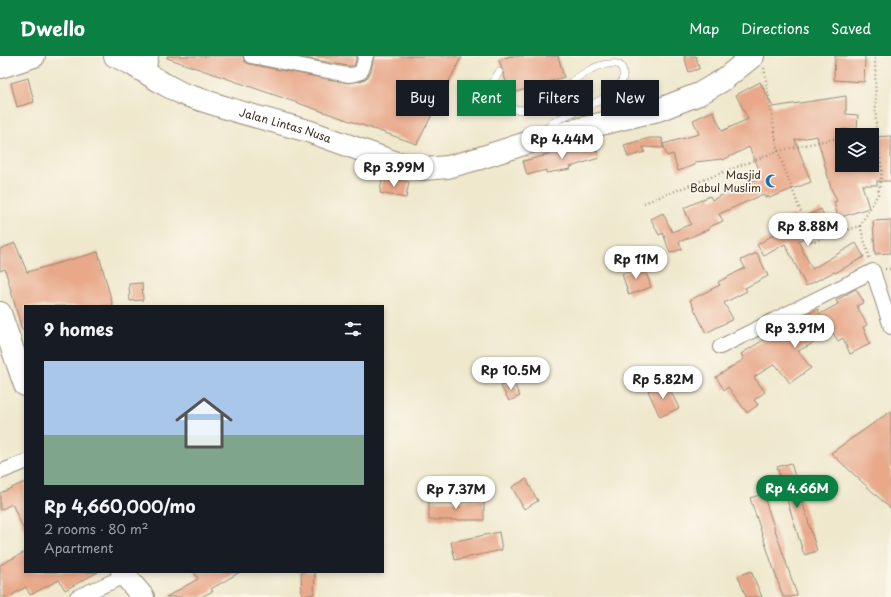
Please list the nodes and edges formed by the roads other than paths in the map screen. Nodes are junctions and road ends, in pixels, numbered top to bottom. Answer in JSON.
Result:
{"nodes":[{"id":1,"x":34,"y":56,"type":"edge"},
{"id":2,"x":114,"y":56,"type":"edge"},
{"id":3,"x":251,"y":56,"type":"edge"},
{"id":4,"x":366,"y":56,"type":"edge"},
{"id":5,"x":753,"y":58,"type":"edge"},
{"id":6,"x":149,"y":65,"type":"edge"},
{"id":7,"x":0,"y":66,"type":"edge"},
{"id":8,"x":499,"y":72,"type":"dead end"},
{"id":9,"x":539,"y":139,"type":"junction"},
{"id":10,"x":0,"y":313,"type":"edge"},
{"id":11,"x":891,"y":327,"type":"edge"},
{"id":12,"x":720,"y":347,"type":"dead end"},
{"id":13,"x":24,"y":381,"type":"edge"},
{"id":14,"x":24,"y":462,"type":"edge"},
{"id":15,"x":0,"y":472,"type":"edge"},
{"id":16,"x":123,"y":574,"type":"edge"},
{"id":17,"x":77,"y":597,"type":"edge"},
{"id":18,"x":143,"y":597,"type":"edge"}],
"edges":[{"from":1,"to":7,"type":"highway"},
{"from":2,"to":6,"type":"highway","name":"Jalan Lintas Nusa"},
{"from":3,"to":4,"type":"street"},
{"from":5,"to":9,"type":"highway","name":"Jalan Lintas Nusa"},
{"from":6,"to":9,"type":"highway","name":"Jalan Lintas Nusa"},
{"from":8,"to":9,"type":"lane"},
{"from":10,"to":13,"type":"highway"},
{"from":11,"to":12,"type":"street"},
{"from":14,"to":15,"type":"street"},
{"from":16,"to":17,"type":"street"},
{"from":16,"to":18,"type":"highway"}]}
